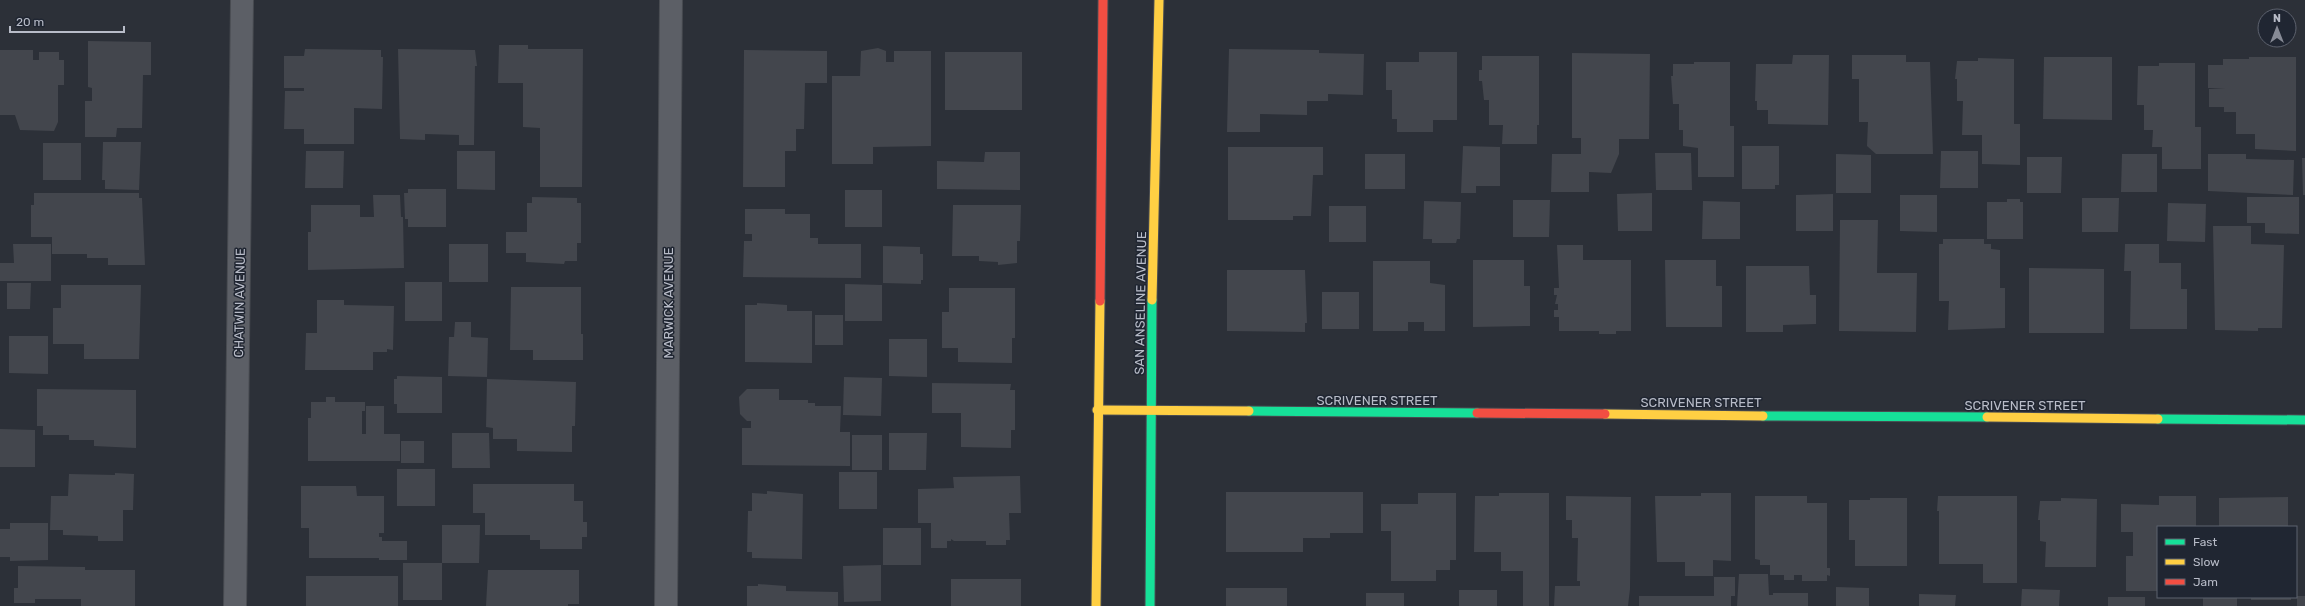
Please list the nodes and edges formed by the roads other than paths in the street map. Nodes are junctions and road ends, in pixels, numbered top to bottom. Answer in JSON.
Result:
{"nodes":[{"id":1,"x":242,"y":0,"type":"edge"},
{"id":2,"x":671,"y":0,"type":"edge"},
{"id":3,"x":1103,"y":0,"type":"edge"},
{"id":4,"x":1159,"y":0,"type":"edge"},
{"id":5,"x":1097,"y":410,"type":"junction"},
{"id":6,"x":1150,"y":411,"type":"junction"},
{"id":7,"x":2305,"y":420,"type":"edge"},
{"id":8,"x":235,"y":606,"type":"edge"},
{"id":9,"x":666,"y":606,"type":"edge"},
{"id":10,"x":1096,"y":606,"type":"edge"},
{"id":11,"x":1150,"y":606,"type":"edge"}],
"edges":[{"from":1,"to":8,"type":"street","name":"CHATWIN AVENUE"},
{"from":2,"to":9,"type":"street","name":"MARWICK AVENUE"},
{"from":3,"to":5,"type":"street"},
{"from":4,"to":6,"type":"street","name":"SAN ANSELINE AVENUE"},
{"from":5,"to":6,"type":"street","name":"SCRIVENER STREET"},
{"from":5,"to":10,"type":"street"},
{"from":6,"to":7,"type":"street","name":"SCRIVENER STREET"},
{"from":6,"to":11,"type":"street","name":"SAN ANSELINE AVENUE"}]}
